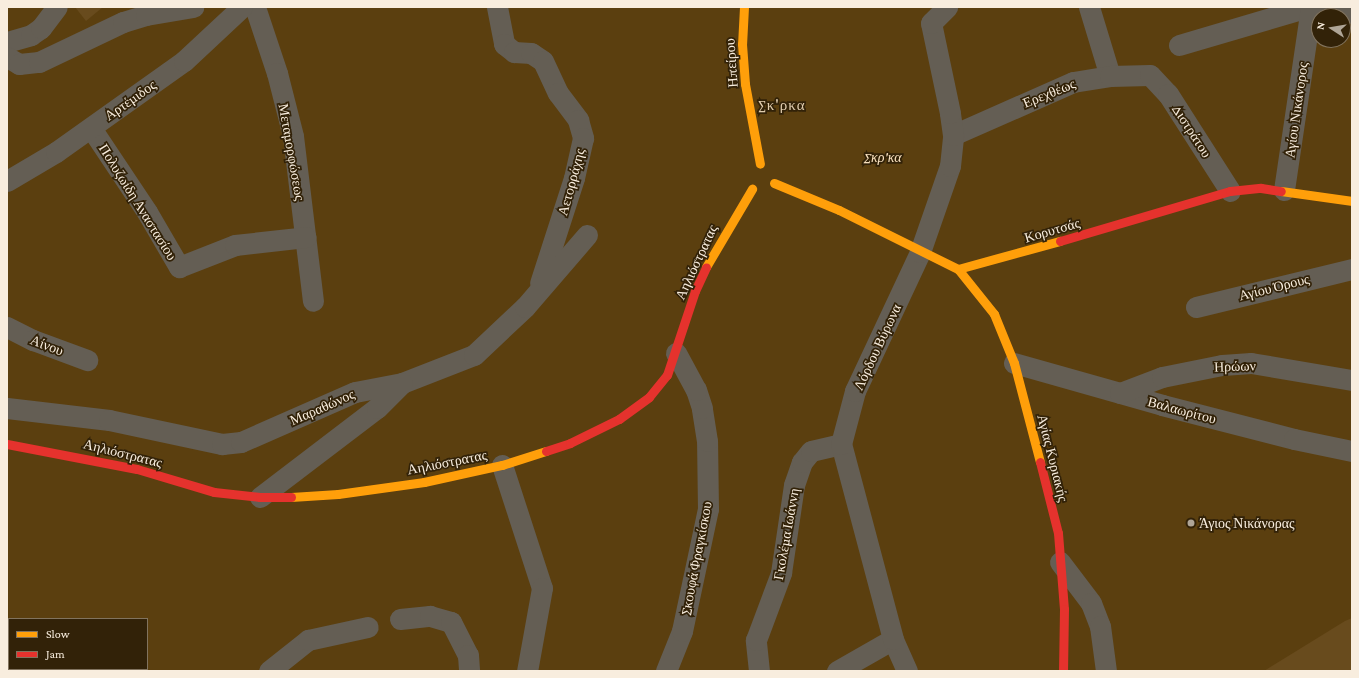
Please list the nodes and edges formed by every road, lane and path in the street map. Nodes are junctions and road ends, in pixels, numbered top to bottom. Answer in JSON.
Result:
{"nodes":[{"id":1,"x":57,"y":7,"type":"edge"},
{"id":2,"x":193,"y":7,"type":"edge"},
{"id":3,"x":242,"y":7,"type":"edge"},
{"id":4,"x":255,"y":7,"type":"edge"},
{"id":5,"x":497,"y":7,"type":"edge"},
{"id":6,"x":947,"y":7,"type":"edge"},
{"id":7,"x":1089,"y":7,"type":"edge"},
{"id":8,"x":1308,"y":7,"type":"edge"},
{"id":9,"x":1311,"y":7,"type":"edge"},
{"id":10,"x":1317,"y":7,"type":"edge"},
{"id":11,"x":742,"y":8,"type":"edge"},
{"id":12,"x":1352,"y":13,"type":"edge"},
{"id":13,"x":7,"y":42,"type":"edge"},
{"id":14,"x":1179,"y":45,"type":"dead end"},
{"id":15,"x":7,"y":57,"type":"edge"},
{"id":16,"x":1150,"y":75,"type":"joint"},
{"id":17,"x":1110,"y":76,"type":"junction"},
{"id":18,"x":91,"y":128,"type":"junction"},
{"id":19,"x":953,"y":134,"type":"junction"},
{"id":20,"x":748,"y":180,"type":"dead end"},
{"id":21,"x":7,"y":181,"type":"edge"},
{"id":22,"x":774,"y":183,"type":"junction"},
{"id":23,"x":752,"y":189,"type":"junction"},
{"id":24,"x":1284,"y":190,"type":"junction"},
{"id":25,"x":1230,"y":191,"type":"junction"},
{"id":26,"x":1352,"y":201,"type":"edge"},
{"id":27,"x":587,"y":235,"type":"dead end"},
{"id":28,"x":306,"y":237,"type":"junction"},
{"id":29,"x":920,"y":252,"type":"junction"},
{"id":30,"x":1352,"y":268,"type":"edge"},
{"id":31,"x":958,"y":269,"type":"junction"},
{"id":32,"x":536,"y":295,"type":"junction"},
{"id":33,"x":313,"y":301,"type":"dead end"},
{"id":34,"x":1196,"y":307,"type":"dead end"},
{"id":35,"x":7,"y":328,"type":"edge"},
{"id":36,"x":676,"y":353,"type":"junction"},
{"id":37,"x":87,"y":360,"type":"dead end"},
{"id":38,"x":1014,"y":363,"type":"junction"},
{"id":39,"x":1352,"y":380,"type":"edge"},
{"id":40,"x":402,"y":383,"type":"junction"},
{"id":41,"x":1120,"y":393,"type":"junction"},
{"id":42,"x":7,"y":408,"type":"edge"},
{"id":43,"x":7,"y":444,"type":"edge"},
{"id":44,"x":841,"y":444,"type":"junction"},
{"id":45,"x":1352,"y":451,"type":"edge"},
{"id":46,"x":502,"y":465,"type":"junction"},
{"id":47,"x":260,"y":496,"type":"junction"},
{"id":48,"x":1060,"y":562,"type":"junction"},
{"id":49,"x":400,"y":620,"type":"dead end"},
{"id":50,"x":368,"y":627,"type":"dead end"},
{"id":51,"x":893,"y":639,"type":"junction"},
{"id":52,"x":1105,"y":663,"type":"edge"},
{"id":53,"x":269,"y":671,"type":"edge"},
{"id":54,"x":469,"y":671,"type":"edge"},
{"id":55,"x":527,"y":671,"type":"edge"},
{"id":56,"x":666,"y":671,"type":"edge"},
{"id":57,"x":759,"y":671,"type":"edge"},
{"id":58,"x":837,"y":671,"type":"edge"},
{"id":59,"x":907,"y":671,"type":"edge"},
{"id":60,"x":1063,"y":671,"type":"edge"}],
"edges":[{"from":1,"to":13,"type":"street"},
{"from":2,"to":15,"type":"street"},
{"from":3,"to":18,"type":"street","name":"Αρτέμιδος"},
{"from":4,"to":28,"type":"street","name":"Μεταμορφώσεως"},
{"from":5,"to":32,"type":"street","name":"Αετορράχης"},
{"from":6,"to":19,"type":"street","name":"Λόρδου Βύρωνα"},
{"from":7,"to":17,"type":"street"},
{"from":8,"to":14,"type":"street"},
{"from":9,"to":24,"type":"street","name":"Αγίου Νικάνορος"},
{"from":10,"to":12,"type":"street"},
{"from":11,"to":22,"type":"street","name":"Ηπείρου"},
{"from":16,"to":17,"type":"street","name":"Ερεχθέως"},
{"from":16,"to":25,"type":"street","name":"Διστράτου"},
{"from":17,"to":19,"type":"street","name":"Ερεχθέως"},
{"from":18,"to":21,"type":"street","name":"Αρτέμιδος"},
{"from":18,"to":28,"type":"street","name":"Πολυζωίδη Αναστασίου"},
{"from":19,"to":29,"type":"street","name":"Λόρδου Βύρωνα"},
{"from":20,"to":23,"type":"street"},
{"from":22,"to":23,"type":"street"},
{"from":22,"to":29,"type":"street"},
{"from":23,"to":36,"type":"street","name":"Αηλιόστρατας"},
{"from":24,"to":25,"type":"street","name":"Κορυτσάς"},
{"from":24,"to":26,"type":"street","name":"Κορυτσάς"},
{"from":25,"to":31,"type":"street","name":"Κορυτσάς"},
{"from":27,"to":32,"type":"street","name":"Μαραθώνος"},
{"from":28,"to":33,"type":"street","name":"Μεταμορφώσεως"},
{"from":29,"to":31,"type":"street"},
{"from":29,"to":44,"type":"street","name":"Λόρδου Βύρωνα"},
{"from":30,"to":34,"type":"street","name":"Αγίου Όρους"},
{"from":31,"to":38,"type":"street","name":"Αγίας Κυριακής"},
{"from":32,"to":40,"type":"street","name":"Μαραθώνος"},
{"from":35,"to":37,"type":"street","name":"Αίνου"},
{"from":36,"to":46,"type":"street","name":"Αηλιόστρατας"},
{"from":36,"to":56,"type":"street","name":"Σκουφά Φραγκίσκου"},
{"from":38,"to":41,"type":"street","name":"Βαλαωρίτου"},
{"from":38,"to":48,"type":"street","name":"Αγίας Κυριακής"},
{"from":39,"to":41,"type":"street","name":"Ηρώων"},
{"from":40,"to":42,"type":"street","name":"Μαραθώνος"},
{"from":40,"to":47,"type":"street"},
{"from":41,"to":45,"type":"street","name":"Βαλαωρίτου"},
{"from":43,"to":47,"type":"street","name":"Αηλιόστρατας"},
{"from":44,"to":51,"type":"street"},
{"from":44,"to":57,"type":"street","name":"Γκολέμα Ιωάννη"},
{"from":46,"to":47,"type":"street","name":"Αηλιόστρατας"},
{"from":46,"to":55,"type":"street"},
{"from":48,"to":52,"type":"street"},
{"from":48,"to":60,"type":"street","name":"Αγίας Κυριακής"},
{"from":49,"to":54,"type":"street"},
{"from":50,"to":53,"type":"street"},
{"from":51,"to":58,"type":"street"},
{"from":51,"to":59,"type":"street"}]}
